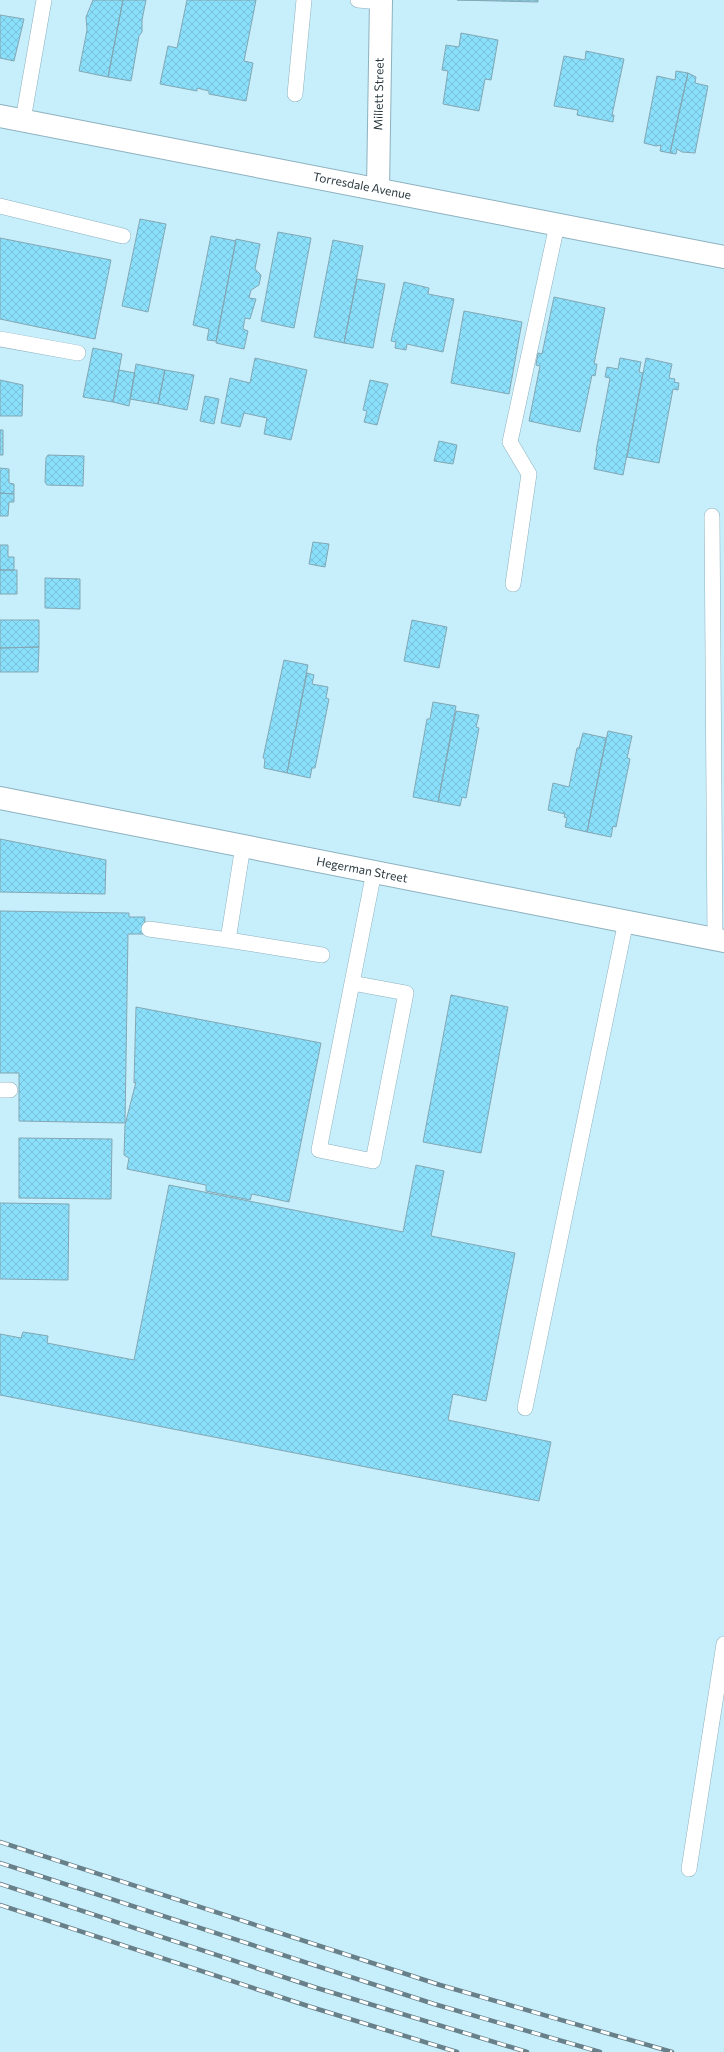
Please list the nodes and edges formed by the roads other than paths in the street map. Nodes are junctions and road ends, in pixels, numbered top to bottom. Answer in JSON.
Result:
{"nodes":[{"id":1,"x":44,"y":0,"type":"edge"},
{"id":2,"x":304,"y":0,"type":"edge"},
{"id":3,"x":358,"y":0,"type":"edge"},
{"id":4,"x":381,"y":1,"type":"edge"},
{"id":5,"x":296,"y":94,"type":"dead end"},
{"id":6,"x":0,"y":116,"type":"edge"},
{"id":7,"x":23,"y":120,"type":"junction"},
{"id":8,"x":378,"y":189,"type":"junction"},
{"id":9,"x":0,"y":206,"type":"edge"},
{"id":10,"x":557,"y":225,"type":"junction"},
{"id":11,"x":123,"y":236,"type":"dead end"},
{"id":12,"x":724,"y":257,"type":"edge"},
{"id":13,"x":0,"y":339,"type":"edge"},
{"id":14,"x":78,"y":353,"type":"dead end"},
{"id":15,"x":712,"y":516,"type":"dead end"},
{"id":16,"x":513,"y":584,"type":"dead end"},
{"id":17,"x":0,"y":798,"type":"edge"},
{"id":18,"x":243,"y":846,"type":"junction"},
{"id":19,"x":374,"y":872,"type":"junction"},
{"id":20,"x":626,"y":921,"type":"junction"},
{"id":21,"x":149,"y":929,"type":"dead end"},
{"id":22,"x":228,"y":940,"type":"junction"},
{"id":23,"x":719,"y":940,"type":"edge"},
{"id":24,"x":322,"y":955,"type":"dead end"},
{"id":25,"x":352,"y":983,"type":"junction"},
{"id":26,"x":525,"y":1408,"type":"dead end"},
{"id":27,"x":724,"y":1644,"type":"edge"},
{"id":28,"x":689,"y":1869,"type":"dead end"}],
"edges":[{"from":1,"to":7,"type":"lane"},
{"from":2,"to":5,"type":"lane"},
{"from":3,"to":4,"type":"lane"},
{"from":4,"to":8,"type":"street","name":"Millett Street"},
{"from":6,"to":7,"type":"street","name":"Torresdale Avenue"},
{"from":7,"to":8,"type":"street","name":"Torresdale Avenue"},
{"from":8,"to":10,"type":"street","name":"Torresdale Avenue"},
{"from":9,"to":11,"type":"lane"},
{"from":10,"to":12,"type":"street","name":"Torresdale Avenue"},
{"from":10,"to":16,"type":"lane"},
{"from":13,"to":14,"type":"lane"},
{"from":15,"to":23,"type":"lane"},
{"from":17,"to":18,"type":"street","name":"Hegerman Street"},
{"from":18,"to":19,"type":"street","name":"Hegerman Street"},
{"from":18,"to":22,"type":"lane"},
{"from":19,"to":20,"type":"street","name":"Hegerman Street"},
{"from":19,"to":25,"type":"lane"},
{"from":20,"to":23,"type":"street","name":"Hegerman Street"},
{"from":20,"to":26,"type":"lane"},
{"from":21,"to":22,"type":"lane"},
{"from":22,"to":24,"type":"lane"},
{"from":25,"to":25,"type":"lane"},
{"from":27,"to":28,"type":"lane"}]}
